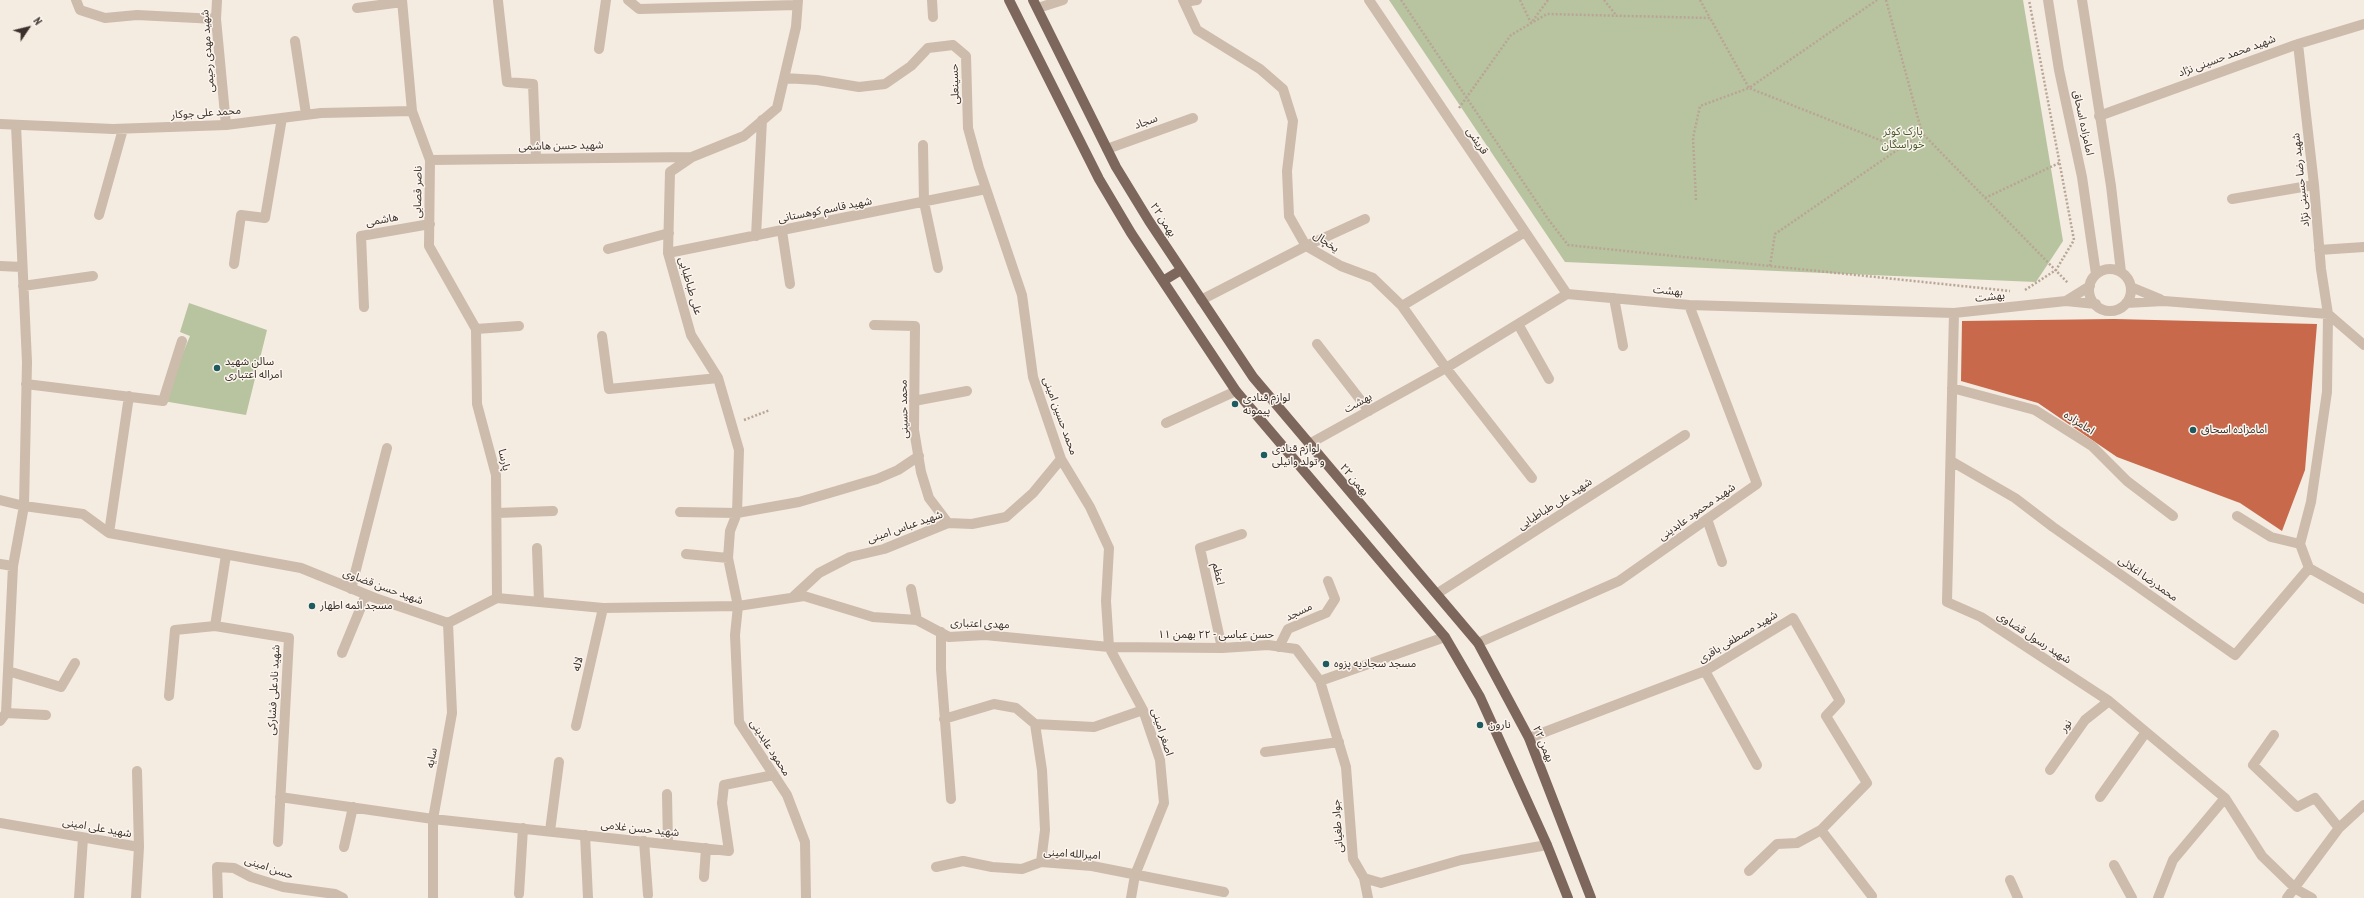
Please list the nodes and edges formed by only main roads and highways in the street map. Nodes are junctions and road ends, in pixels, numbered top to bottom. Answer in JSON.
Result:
{"nodes":[{"id":1,"x":1009,"y":0,"type":"edge"},
{"id":2,"x":1036,"y":4,"type":"edge"},
{"id":3,"x":1181,"y":270,"type":"junction"},
{"id":4,"x":1163,"y":281,"type":"junction"},
{"id":5,"x":1568,"y":898,"type":"edge"},
{"id":6,"x":1591,"y":898,"type":"edge"}],
"edges":[{"from":1,"to":4,"type":"main road"},
{"from":2,"to":3,"type":"main road","name":"۲۲ بهمن"},
{"from":3,"to":4,"type":"main road"},
{"from":3,"to":6,"type":"main road","name":"۲۲ بهمن"},
{"from":4,"to":5,"type":"main road"}]}
